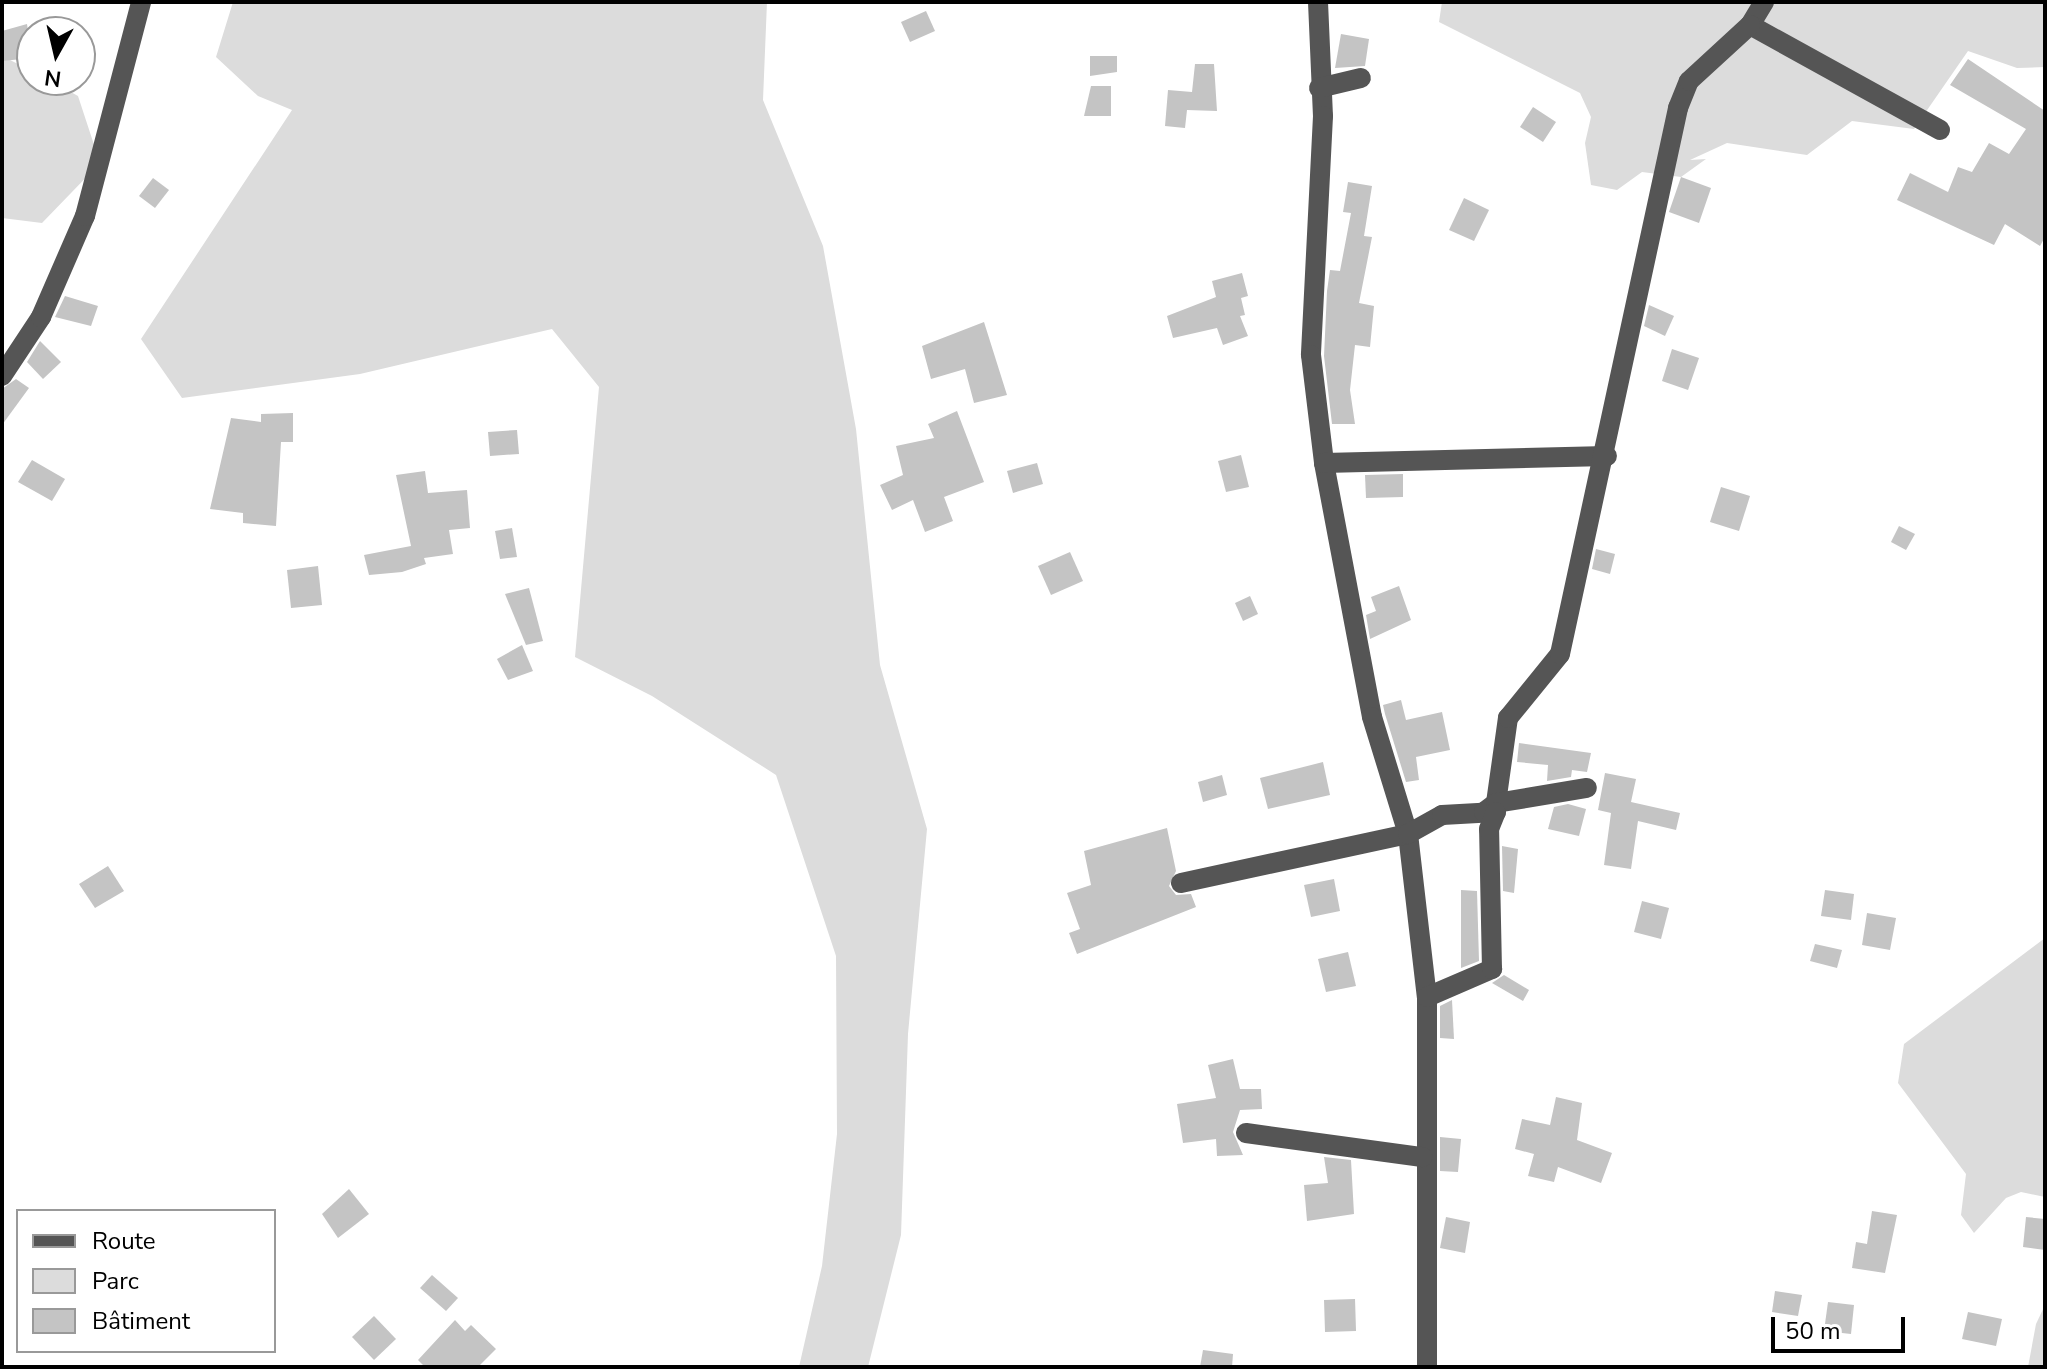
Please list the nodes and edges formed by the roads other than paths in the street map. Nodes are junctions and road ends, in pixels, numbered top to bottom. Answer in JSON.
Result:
{"nodes":[{"id":1,"x":141,"y":2,"type":"edge"},
{"id":2,"x":1318,"y":2,"type":"edge"},
{"id":3,"x":1764,"y":2,"type":"edge"},
{"id":4,"x":1750,"y":25,"type":"junction"},
{"id":5,"x":1361,"y":78,"type":"dead end"},
{"id":6,"x":1319,"y":88,"type":"junction"},
{"id":7,"x":1940,"y":130,"type":"dead end"},
{"id":8,"x":2,"y":376,"type":"edge"},
{"id":9,"x":1607,"y":456,"type":"junction"},
{"id":10,"x":1324,"y":463,"type":"junction"},
{"id":11,"x":1587,"y":788,"type":"dead end"},
{"id":12,"x":1496,"y":808,"type":"junction"},
{"id":13,"x":1408,"y":834,"type":"junction"},
{"id":14,"x":1181,"y":883,"type":"dead end"},
{"id":15,"x":1427,"y":997,"type":"junction"},
{"id":16,"x":1246,"y":1133,"type":"dead end"},
{"id":17,"x":1422,"y":1157,"type":"junction"},
{"id":18,"x":1427,"y":1367,"type":"edge"}],
"edges":[{"from":1,"to":8,"type":"street"},
{"from":2,"to":6,"type":"street"},
{"from":3,"to":4,"type":"street"},
{"from":4,"to":7,"type":"street"},
{"from":4,"to":9,"type":"street"},
{"from":5,"to":6,"type":"street"},
{"from":6,"to":10,"type":"street"},
{"from":9,"to":10,"type":"street"},
{"from":9,"to":12,"type":"street"},
{"from":10,"to":13,"type":"street"},
{"from":11,"to":12,"type":"street"},
{"from":12,"to":13,"type":"street"},
{"from":12,"to":15,"type":"street"},
{"from":13,"to":14,"type":"street"},
{"from":13,"to":15,"type":"street"},
{"from":15,"to":17,"type":"street"},
{"from":16,"to":17,"type":"street"},
{"from":17,"to":18,"type":"street"}]}
